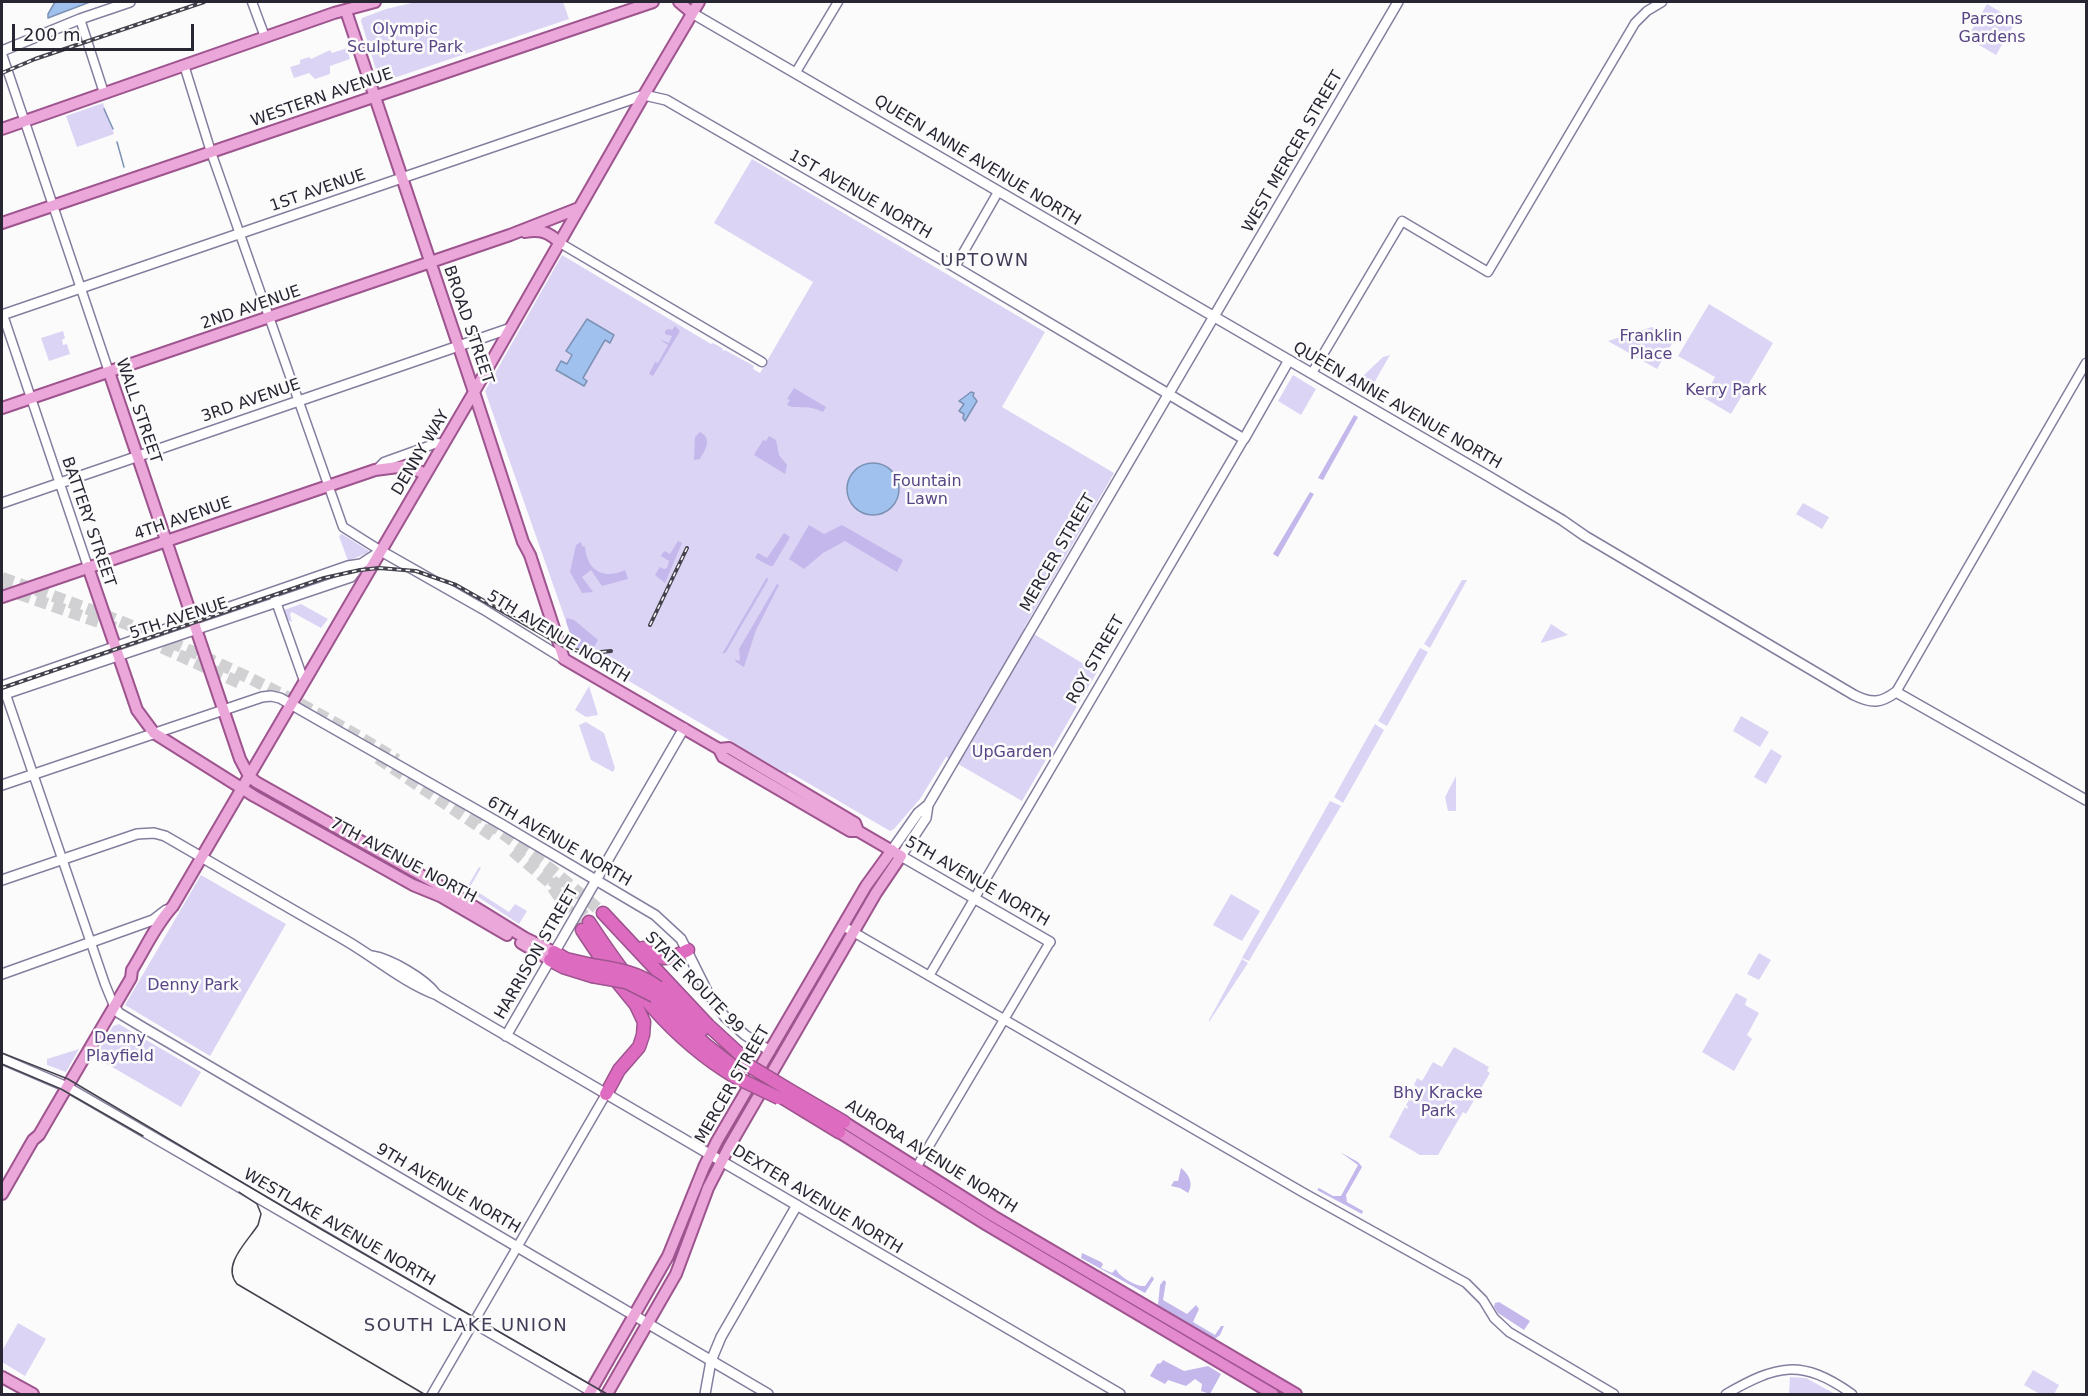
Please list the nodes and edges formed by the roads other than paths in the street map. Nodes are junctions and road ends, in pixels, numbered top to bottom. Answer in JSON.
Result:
{"nodes":[{"id":1,"x":130,"y":2,"type":"edge"},
{"id":2,"x":252,"y":2,"type":"edge"},
{"id":3,"x":375,"y":2,"type":"edge"},
{"id":4,"x":652,"y":2,"type":"edge"},
{"id":5,"x":679,"y":2,"type":"edge"},
{"id":6,"x":699,"y":2,"type":"edge"},
{"id":7,"x":838,"y":2,"type":"edge"},
{"id":8,"x":1398,"y":2,"type":"edge"},
{"id":9,"x":1662,"y":2,"type":"edge"},
{"id":10,"x":344,"y":6,"type":"edge"},
{"id":11,"x":692,"y":13,"type":"junction"},
{"id":12,"x":80,"y":19,"type":"junction"},
{"id":13,"x":265,"y":37,"type":"junction"},
{"id":14,"x":2,"y":53,"type":"edge"},
{"id":15,"x":184,"y":65,"type":"junction"},
{"id":16,"x":796,"y":72,"type":"junction"},
{"id":17,"x":104,"y":93,"type":"junction"},
{"id":18,"x":644,"y":95,"type":"junction"},
{"id":19,"x":374,"y":96,"type":"junction"},
{"id":20,"x":24,"y":122,"type":"junction"},
{"id":21,"x":2,"y":129,"type":"edge"},
{"id":22,"x":211,"y":152,"type":"junction"},
{"id":23,"x":402,"y":178,"type":"junction"},
{"id":24,"x":998,"y":192,"type":"junction"},
{"id":25,"x":53,"y":206,"type":"junction"},
{"id":26,"x":579,"y":208,"type":"junction"},
{"id":27,"x":2,"y":223,"type":"edge"},
{"id":28,"x":240,"y":234,"type":"junction"},
{"id":29,"x":510,"y":235,"type":"junction"},
{"id":30,"x":560,"y":243,"type":"junction"},
{"id":31,"x":430,"y":262,"type":"junction"},
{"id":32,"x":954,"y":267,"type":"junction"},
{"id":33,"x":81,"y":288,"type":"junction"},
{"id":34,"x":2,"y":315,"type":"edge"},
{"id":35,"x":270,"y":317,"type":"junction"},
{"id":36,"x":1214,"y":317,"type":"junction"},
{"id":37,"x":511,"y":328,"type":"junction"},
{"id":38,"x":459,"y":346,"type":"junction"},
{"id":39,"x":1289,"y":360,"type":"junction"},
{"id":40,"x":762,"y":362,"type":"dead end"},
{"id":41,"x":2086,"y":363,"type":"edge"},
{"id":42,"x":109,"y":372,"type":"junction"},
{"id":43,"x":1312,"y":374,"type":"junction"},
{"id":44,"x":474,"y":392,"type":"junction"},
{"id":45,"x":1168,"y":394,"type":"junction"},
{"id":46,"x":30,"y":398,"type":"junction"},
{"id":47,"x":299,"y":401,"type":"junction"},
{"id":48,"x":2,"y":408,"type":"edge"},
{"id":49,"x":1244,"y":439,"type":"junction"},
{"id":50,"x":444,"y":444,"type":"junction"},
{"id":51,"x":138,"y":456,"type":"junction"},
{"id":52,"x":375,"y":470,"type":"junction"},
{"id":53,"x":426,"y":474,"type":"junction"},
{"id":54,"x":59,"y":483,"type":"junction"},
{"id":55,"x":329,"y":485,"type":"junction"},
{"id":56,"x":2,"y":503,"type":"edge"},
{"id":57,"x":166,"y":541,"type":"junction"},
{"id":58,"x":381,"y":551,"type":"junction"},
{"id":59,"x":88,"y":567,"type":"junction"},
{"id":60,"x":2,"y":597,"type":"edge"},
{"id":61,"x":274,"y":598,"type":"junction"},
{"id":62,"x":195,"y":625,"type":"junction"},
{"id":63,"x":118,"y":651,"type":"junction"},
{"id":64,"x":564,"y":658,"type":"junction"},
{"id":65,"x":304,"y":681,"type":"junction"},
{"id":66,"x":3,"y":690,"type":"edge"},
{"id":67,"x":1896,"y":692,"type":"junction"},
{"id":68,"x":291,"y":704,"type":"junction"},
{"id":69,"x":224,"y":710,"type":"junction"},
{"id":70,"x":684,"y":728,"type":"junction"},
{"id":71,"x":154,"y":734,"type":"junction"},
{"id":72,"x":33,"y":774,"type":"junction"},
{"id":73,"x":249,"y":776,"type":"junction"},
{"id":74,"x":2,"y":785,"type":"edge"},
{"id":75,"x":242,"y":788,"type":"junction"},
{"id":76,"x":2086,"y":800,"type":"edge"},
{"id":77,"x":896,"y":853,"type":"junction"},
{"id":78,"x":201,"y":857,"type":"junction"},
{"id":79,"x":62,"y":860,"type":"junction"},
{"id":80,"x":2,"y":880,"type":"edge"},
{"id":81,"x":596,"y":881,"type":"junction"},
{"id":82,"x":974,"y":898,"type":"junction"},
{"id":83,"x":173,"y":906,"type":"junction"},
{"id":84,"x":603,"y":913,"type":"tunnel mouth"},
{"id":85,"x":140,"y":924,"type":"junction"},
{"id":86,"x":843,"y":926,"type":"junction"},
{"id":87,"x":157,"y":928,"type":"junction"},
{"id":88,"x":853,"y":932,"type":"junction"},
{"id":89,"x":627,"y":937,"type":"junction"},
{"id":90,"x":1050,"y":942,"type":"joint"},
{"id":91,"x":91,"y":943,"type":"junction"},
{"id":92,"x":688,"y":950,"type":"junction"},
{"id":93,"x":552,"y":956,"type":"junction"},
{"id":94,"x":833,"y":968,"type":"junction"},
{"id":95,"x":2,"y":974,"type":"edge"},
{"id":96,"x":929,"y":976,"type":"junction"},
{"id":97,"x":131,"y":978,"type":"junction"},
{"id":98,"x":114,"y":1006,"type":"junction"},
{"id":99,"x":1004,"y":1019,"type":"junction"},
{"id":100,"x":506,"y":1036,"type":"junction"},
{"id":101,"x":770,"y":1051,"type":"junction"},
{"id":102,"x":2,"y":1059,"type":"edge"},
{"id":103,"x":740,"y":1067,"type":"junction"},
{"id":104,"x":763,"y":1074,"type":"joint"},
{"id":105,"x":67,"y":1087,"type":"junction"},
{"id":106,"x":606,"y":1094,"type":"junction"},
{"id":107,"x":783,"y":1095,"type":"junction"},
{"id":108,"x":842,"y":1127,"type":"junction"},
{"id":109,"x":39,"y":1135,"type":"junction"},
{"id":110,"x":710,"y":1154,"type":"junction"},
{"id":111,"x":722,"y":1160,"type":"junction"},
{"id":112,"x":916,"y":1168,"type":"junction"},
{"id":113,"x":2,"y":1194,"type":"edge"},
{"id":114,"x":2,"y":1205,"type":"edge"},
{"id":115,"x":797,"y":1205,"type":"junction"},
{"id":116,"x":518,"y":1247,"type":"junction"},
{"id":117,"x":635,"y":1316,"type":"junction"},
{"id":118,"x":474,"y":1323,"type":"junction"},
{"id":119,"x":648,"y":1324,"type":"junction"},
{"id":120,"x":711,"y":1362,"type":"junction"},
{"id":121,"x":2,"y":1377,"type":"edge"},
{"id":122,"x":592,"y":1394,"type":"edge"},
{"id":123,"x":33,"y":1395,"type":"edge"},
{"id":124,"x":432,"y":1395,"type":"edge"},
{"id":125,"x":607,"y":1395,"type":"edge"},
{"id":126,"x":705,"y":1395,"type":"edge"},
{"id":127,"x":768,"y":1395,"type":"edge"},
{"id":128,"x":1120,"y":1395,"type":"edge"},
{"id":129,"x":1273,"y":1395,"type":"edge"},
{"id":130,"x":1296,"y":1395,"type":"edge"},
{"id":131,"x":1614,"y":1395,"type":"edge"},
{"id":132,"x":1726,"y":1395,"type":"edge"},
{"id":133,"x":1852,"y":1395,"type":"edge"}],
"edges":[{"from":1,"to":12,"type":"main road"},
{"from":2,"to":13,"type":"street"},
{"from":3,"to":10,"type":"main road"},
{"from":4,"to":19,"type":"main road","name":"WESTERN AVENUE"},
{"from":5,"to":11,"type":"main road"},
{"from":6,"to":11,"type":"main road","name":"DENNY WAY"},
{"from":7,"to":16,"type":"street"},
{"from":8,"to":36,"type":"main road","name":"WEST MERCER STREET"},
{"from":9,"to":43,"type":"street"},
{"from":10,"to":13,"type":"main road"},
{"from":10,"to":19,"type":"main road","name":"BROAD STREET"},
{"from":11,"to":16,"type":"main road","name":"QUEEN ANNE AVENUE NORTH"},
{"from":11,"to":18,"type":"main road","name":"DENNY WAY"},
{"from":12,"to":14,"type":"main road"},
{"from":12,"to":17,"type":"street"},
{"from":13,"to":15,"type":"main road"},
{"from":14,"to":20,"type":"street","name":"WALL STREET"},
{"from":15,"to":17,"type":"main road"},
{"from":15,"to":22,"type":"street"},
{"from":16,"to":24,"type":"main road","name":"QUEEN ANNE AVENUE NORTH"},
{"from":17,"to":20,"type":"main road"},
{"from":18,"to":23,"type":"main road","name":"1ST AVENUE"},
{"from":18,"to":26,"type":"main road","name":"DENNY WAY"},
{"from":18,"to":32,"type":"main road","name":"1ST AVENUE NORTH"},
{"from":19,"to":22,"type":"main road","name":"WESTERN AVENUE"},
{"from":19,"to":23,"type":"main road","name":"BROAD STREET"},
{"from":20,"to":21,"type":"main road"},
{"from":20,"to":25,"type":"street","name":"WALL STREET"},
{"from":22,"to":25,"type":"main road","name":"WESTERN AVENUE"},
{"from":22,"to":28,"type":"street"},
{"from":23,"to":28,"type":"main road","name":"1ST AVENUE"},
{"from":23,"to":31,"type":"main road","name":"BROAD STREET"},
{"from":24,"to":32,"type":"street"},
{"from":24,"to":36,"type":"main road","name":"QUEEN ANNE AVENUE NORTH"},
{"from":25,"to":27,"type":"main road","name":"WESTERN AVENUE"},
{"from":25,"to":33,"type":"street","name":"WALL STREET"},
{"from":26,"to":29,"type":"main road","name":"2ND AVENUE"},
{"from":26,"to":30,"type":"main road","name":"DENNY WAY"},
{"from":28,"to":33,"type":"main road","name":"1ST AVENUE"},
{"from":28,"to":35,"type":"street"},
{"from":29,"to":30,"type":"main road","name":"2ND AVENUE"},
{"from":29,"to":31,"type":"main road","name":"2ND AVENUE"},
{"from":30,"to":37,"type":"main road","name":"DENNY WAY"},
{"from":30,"to":40,"type":"street"},
{"from":31,"to":35,"type":"main road","name":"2ND AVENUE"},
{"from":31,"to":38,"type":"main road","name":"BROAD STREET"},
{"from":32,"to":45,"type":"main road","name":"1ST AVENUE NORTH"},
{"from":33,"to":34,"type":"main road","name":"1ST AVENUE"},
{"from":33,"to":42,"type":"street","name":"WALL STREET"},
{"from":34,"to":46,"type":"street","name":"BATTERY STREET"},
{"from":35,"to":42,"type":"main road","name":"2ND AVENUE"},
{"from":35,"to":47,"type":"street"},
{"from":36,"to":39,"type":"main road","name":"QUEEN ANNE AVENUE NORTH"},
{"from":36,"to":45,"type":"main road","name":"MERCER STREET"},
{"from":37,"to":38,"type":"main road","name":"3RD AVENUE"},
{"from":37,"to":44,"type":"main road","name":"DENNY WAY"},
{"from":38,"to":44,"type":"main road","name":"BROAD STREET"},
{"from":38,"to":47,"type":"main road","name":"3RD AVENUE"},
{"from":39,"to":43,"type":"main road","name":"QUEEN ANNE AVENUE NORTH"},
{"from":39,"to":49,"type":"main road","name":"ROY STREET"},
{"from":41,"to":67,"type":"street"},
{"from":42,"to":46,"type":"main road","name":"2ND AVENUE"},
{"from":42,"to":51,"type":"main road","name":"WALL STREET"},
{"from":43,"to":67,"type":"main road","name":"QUEEN ANNE AVENUE NORTH"},
{"from":44,"to":50,"type":"main road","name":"DENNY WAY"},
{"from":44,"to":64,"type":"main road","name":"BROAD STREET"},
{"from":45,"to":49,"type":"main road","name":"1ST AVENUE NORTH"},
{"from":45,"to":77,"type":"main road","name":"MERCER STREET"},
{"from":46,"to":48,"type":"main road","name":"2ND AVENUE"},
{"from":46,"to":54,"type":"street","name":"BATTERY STREET"},
{"from":47,"to":51,"type":"main road","name":"3RD AVENUE"},
{"from":47,"to":55,"type":"street"},
{"from":49,"to":82,"type":"street","name":"ROY STREET"},
{"from":50,"to":52,"type":"street","name":"4TH AVENUE"},
{"from":50,"to":53,"type":"main road","name":"DENNY WAY"},
{"from":51,"to":54,"type":"main road","name":"3RD AVENUE"},
{"from":51,"to":57,"type":"main road","name":"WALL STREET"},
{"from":52,"to":53,"type":"main road","name":"4TH AVENUE"},
{"from":52,"to":55,"type":"main road","name":"4TH AVENUE"},
{"from":53,"to":58,"type":"main road","name":"DENNY WAY"},
{"from":54,"to":56,"type":"main road","name":"3RD AVENUE"},
{"from":54,"to":59,"type":"street","name":"BATTERY STREET"},
{"from":55,"to":57,"type":"main road","name":"4TH AVENUE"},
{"from":55,"to":58,"type":"street"},
{"from":57,"to":59,"type":"main road","name":"4TH AVENUE"},
{"from":57,"to":62,"type":"main road","name":"WALL STREET"},
{"from":58,"to":61,"type":"main road","name":"5TH AVENUE"},
{"from":58,"to":64,"type":"main road","name":"5TH AVENUE NORTH"},
{"from":58,"to":65,"type":"main road","name":"DENNY WAY"},
{"from":59,"to":60,"type":"main road","name":"4TH AVENUE"},
{"from":59,"to":63,"type":"main road","name":"BATTERY STREET"},
{"from":61,"to":62,"type":"main road","name":"5TH AVENUE"},
{"from":61,"to":65,"type":"street"},
{"from":62,"to":63,"type":"main road","name":"5TH AVENUE"},
{"from":62,"to":69,"type":"main road","name":"WALL STREET"},
{"from":63,"to":66,"type":"main road","name":"5TH AVENUE"},
{"from":63,"to":71,"type":"main road","name":"BATTERY STREET"},
{"from":64,"to":70,"type":"main road","name":"5TH AVENUE NORTH"},
{"from":65,"to":68,"type":"main road","name":"DENNY WAY"},
{"from":66,"to":72,"type":"street"},
{"from":67,"to":76,"type":"main road"},
{"from":68,"to":69,"type":"main road","name":"6TH AVENUE NORTH"},
{"from":68,"to":73,"type":"main road","name":"DENNY WAY"},
{"from":68,"to":81,"type":"main road","name":"6TH AVENUE NORTH"},
{"from":69,"to":71,"type":"main road","name":"6TH AVENUE NORTH"},
{"from":69,"to":73,"type":"main road","name":"WALL STREET"},
{"from":70,"to":77,"type":"main road","name":"5TH AVENUE NORTH"},
{"from":70,"to":81,"type":"main road","name":"HARRISON STREET"},
{"from":71,"to":72,"type":"main road","name":"6TH AVENUE NORTH"},
{"from":71,"to":75,"type":"main road","name":"7TH AVENUE NORTH"},
{"from":72,"to":74,"type":"main road","name":"6TH AVENUE NORTH"},
{"from":72,"to":79,"type":"street"},
{"from":73,"to":75,"type":"main road","name":"DENNY WAY"},
{"from":73,"to":93,"type":"main road","name":"7TH AVENUE NORTH"},
{"from":75,"to":78,"type":"main road","name":"DENNY WAY"},
{"from":75,"to":93,"type":"main road","name":"7TH AVENUE NORTH"},
{"from":77,"to":82,"type":"main road","name":"5TH AVENUE NORTH"},
{"from":77,"to":86,"type":"main road","name":"MERCER STREET"},
{"from":77,"to":88,"type":"main road","name":"MERCER STREET"},
{"from":78,"to":79,"type":"main road","name":"DEXTER AVENUE NORTH"},
{"from":78,"to":83,"type":"main road","name":"DENNY WAY"},
{"from":78,"to":100,"type":"main road","name":"DEXTER AVENUE NORTH"},
{"from":79,"to":80,"type":"main road","name":"DEXTER AVENUE NORTH"},
{"from":79,"to":91,"type":"street"},
{"from":81,"to":92,"type":"main road","name":"6TH AVENUE NORTH"},
{"from":81,"to":93,"type":"main road","name":"HARRISON STREET"},
{"from":82,"to":90,"type":"main road","name":"5TH AVENUE NORTH"},
{"from":82,"to":96,"type":"street","name":"ROY STREET"},
{"from":83,"to":85,"type":"main road"},
{"from":83,"to":87,"type":"main road","name":"DENNY WAY"},
{"from":83,"to":97,"type":"main road","name":"DENNY WAY"},
{"from":84,"to":89,"type":"highway","name":"STATE ROUTE 99"},
{"from":85,"to":87,"type":"main road"},
{"from":85,"to":91,"type":"main road"},
{"from":86,"to":88,"type":"street"},
{"from":86,"to":101,"type":"main road","name":"MERCER STREET"},
{"from":87,"to":97,"type":"main road","name":"DENNY WAY"},
{"from":88,"to":94,"type":"main road","name":"MERCER STREET"},
{"from":88,"to":96,"type":"street"},
{"from":89,"to":92,"type":"highway"},
{"from":89,"to":103,"type":"highway","name":"STATE ROUTE 99"},
{"from":90,"to":99,"type":"street"},
{"from":91,"to":95,"type":"main road"},
{"from":91,"to":98,"type":"street"},
{"from":92,"to":101,"type":"main road","name":"6TH AVENUE NORTH"},
{"from":93,"to":100,"type":"main road","name":"HARRISON STREET"},
{"from":93,"to":103,"type":"highway","name":"AURORA AVENUE NORTH","bridge":true},
{"from":94,"to":101,"type":"main road"},
{"from":94,"to":111,"type":"main road","name":"MERCER STREET"},
{"from":96,"to":99,"type":"street"},
{"from":97,"to":98,"type":"main road","name":"DENNY WAY"},
{"from":98,"to":105,"type":"main road","name":"DENNY WAY"},
{"from":98,"to":116,"type":"main road","name":"9TH AVENUE NORTH"},
{"from":99,"to":112,"type":"street"},
{"from":99,"to":131,"type":"street"},
{"from":100,"to":106,"type":"main road","name":"DEXTER AVENUE NORTH"},
{"from":101,"to":110,"type":"main road","name":"MERCER STREET"},
{"from":102,"to":105,"type":"main road","name":"WESTLAKE AVENUE NORTH"},
{"from":103,"to":104,"type":"highway","name":"STATE ROUTE 99","bridge":true},
{"from":103,"to":106,"type":"highway","name":"STATE ROUTE 99"},
{"from":103,"to":107,"type":"highway","name":"AURORA AVENUE NORTH","bridge":true},
{"from":104,"to":107,"type":"highway","name":"AURORA AVENUE NORTH","bridge":true},
{"from":105,"to":109,"type":"main road","name":"DENNY WAY"},
{"from":105,"to":118,"type":"main road","name":"WESTLAKE AVENUE NORTH"},
{"from":106,"to":110,"type":"main road","name":"DEXTER AVENUE NORTH"},
{"from":106,"to":116,"type":"street"},
{"from":107,"to":108,"type":"highway","name":"AURORA AVENUE NORTH"},
{"from":108,"to":112,"type":"highway","name":"AURORA AVENUE NORTH"},
{"from":108,"to":129,"type":"highway","name":"AURORA AVENUE NORTH"},
{"from":109,"to":113,"type":"main road","name":"DENNY WAY"},
{"from":109,"to":114,"type":"main road","name":"DENNY WAY"},
{"from":110,"to":111,"type":"main road","name":"DEXTER AVENUE NORTH"},
{"from":110,"to":117,"type":"main road","name":"MERCER STREET"},
{"from":111,"to":115,"type":"main road","name":"DEXTER AVENUE NORTH"},
{"from":111,"to":119,"type":"main road","name":"MERCER STREET"},
{"from":112,"to":130,"type":"highway","name":"AURORA AVENUE NORTH"},
{"from":115,"to":120,"type":"main road"},
{"from":115,"to":128,"type":"main road","name":"DEXTER AVENUE NORTH"},
{"from":116,"to":117,"type":"main road","name":"9TH AVENUE NORTH"},
{"from":116,"to":118,"type":"street"},
{"from":117,"to":119,"type":"main road","name":"9TH AVENUE NORTH"},
{"from":117,"to":122,"type":"main road","name":"MERCER STREET"},
{"from":118,"to":122,"type":"main road","name":"WESTLAKE AVENUE NORTH"},
{"from":118,"to":124,"type":"street"},
{"from":119,"to":120,"type":"main road","name":"9TH AVENUE NORTH"},
{"from":119,"to":125,"type":"main road","name":"MERCER STREET"},
{"from":120,"to":126,"type":"main road"},
{"from":120,"to":127,"type":"main road","name":"9TH AVENUE NORTH"},
{"from":121,"to":123,"type":"main road"},
{"from":132,"to":133,"type":"street"}]}
